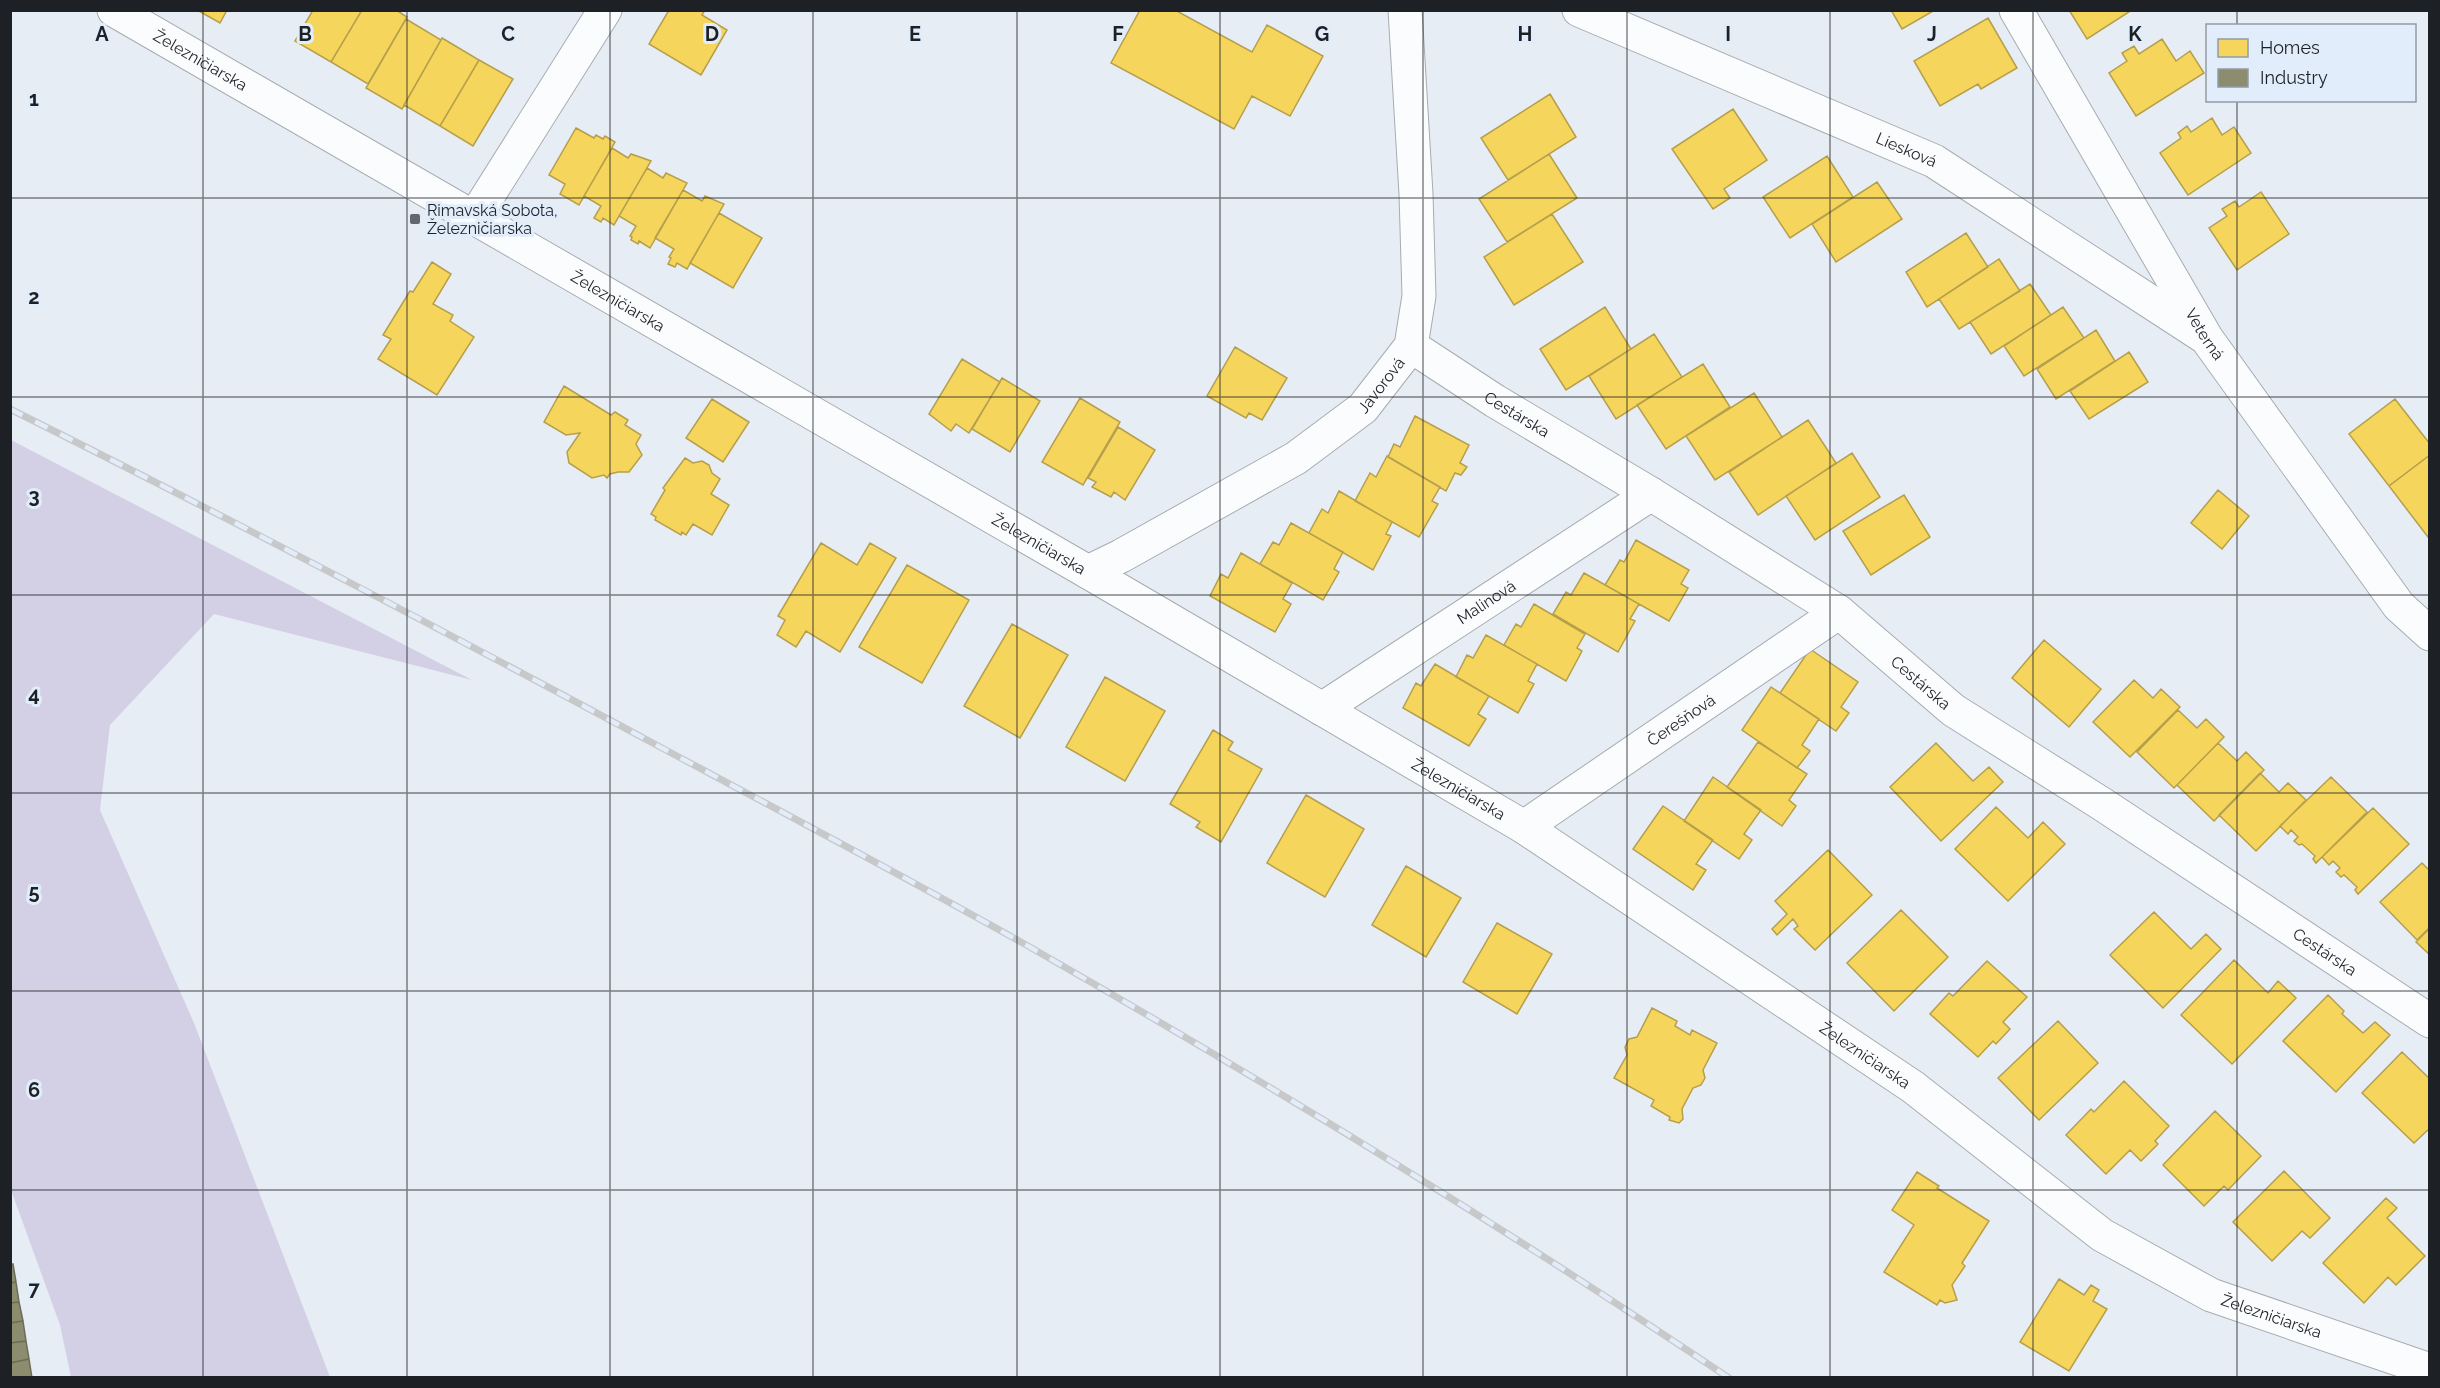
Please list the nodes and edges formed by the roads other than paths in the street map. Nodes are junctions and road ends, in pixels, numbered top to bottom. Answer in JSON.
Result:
{"nodes":[{"id":1,"x":114,"y":10,"type":"edge"},
{"id":2,"x":605,"y":10,"type":"edge"},
{"id":3,"x":1405,"y":10,"type":"edge"},
{"id":4,"x":1579,"y":10,"type":"edge"},
{"id":5,"x":2016,"y":10,"type":"edge"},
{"id":6,"x":474,"y":218,"type":"junction"},
{"id":7,"x":2207,"y":339,"type":"junction"},
{"id":8,"x":1411,"y":346,"type":"junction"},
{"id":9,"x":1651,"y":494,"type":"junction"},
{"id":10,"x":1088,"y":572,"type":"junction"},
{"id":11,"x":1839,"y":612,"type":"junction"},
{"id":12,"x":2430,"y":634,"type":"edge"},
{"id":13,"x":1322,"y":709,"type":"junction"},
{"id":14,"x":1524,"y":827,"type":"junction"},
{"id":15,"x":2430,"y":1021,"type":"edge"},
{"id":16,"x":2430,"y":1370,"type":"edge"}],
"edges":[{"from":1,"to":6,"type":"street","name":"Železničiarska"},
{"from":2,"to":6,"type":"street"},
{"from":3,"to":8,"type":"street","name":"Javorová"},
{"from":4,"to":7,"type":"street","name":"Liesková"},
{"from":5,"to":7,"type":"street","name":"Veterná"},
{"from":6,"to":10,"type":"street","name":"Železničiarska"},
{"from":7,"to":12,"type":"street","name":"Veterná"},
{"from":8,"to":9,"type":"street","name":"Cestárska"},
{"from":8,"to":10,"type":"street","name":"Javorová"},
{"from":9,"to":11,"type":"street","name":"Cestárska"},
{"from":9,"to":13,"type":"street","name":"Malinová"},
{"from":10,"to":13,"type":"street","name":"Železničiarska"},
{"from":11,"to":14,"type":"street","name":"Čerešňová"},
{"from":11,"to":15,"type":"street","name":"Cestárska"},
{"from":13,"to":14,"type":"street","name":"Železničiarska"},
{"from":14,"to":16,"type":"street","name":"Železničiarska"}]}
